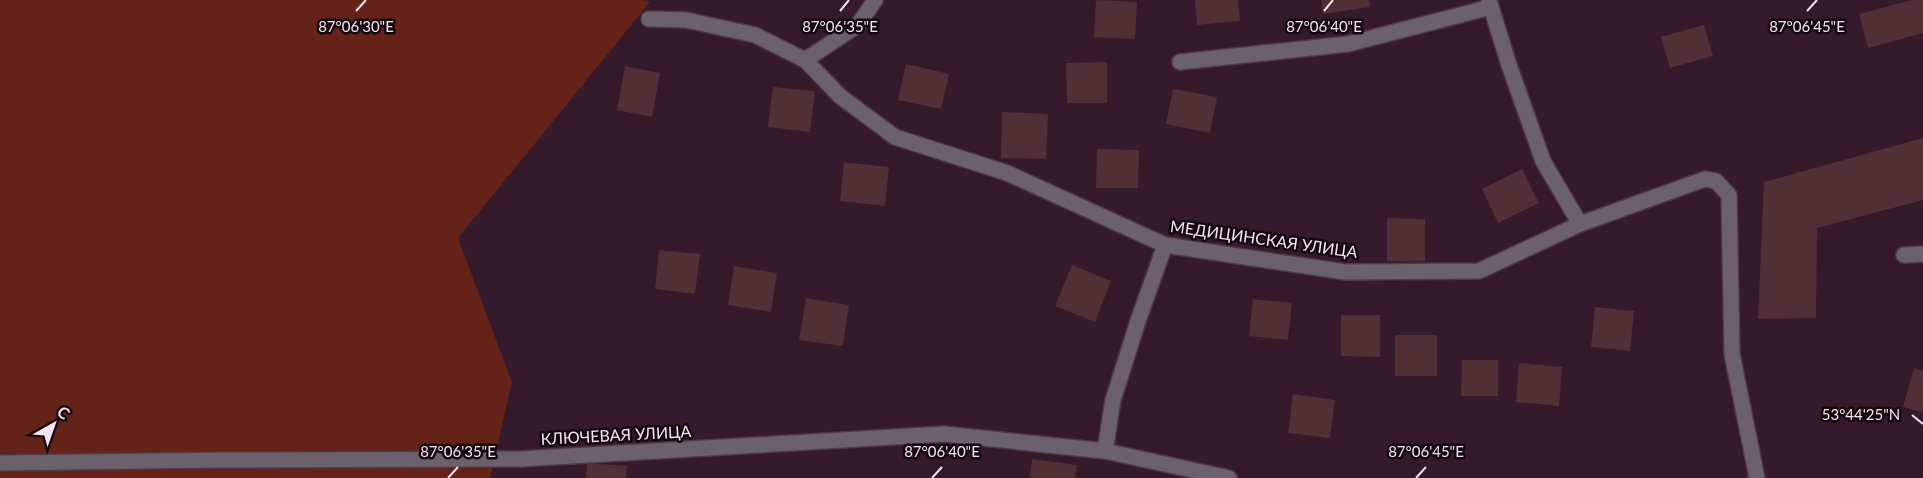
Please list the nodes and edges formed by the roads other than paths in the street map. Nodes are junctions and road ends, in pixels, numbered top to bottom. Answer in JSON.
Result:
{"nodes":[{"id":1,"x":875,"y":0,"type":"edge"},
{"id":2,"x":1490,"y":3,"type":"edge"},
{"id":3,"x":649,"y":19,"type":"dead end"},
{"id":4,"x":805,"y":60,"type":"junction"},
{"id":5,"x":1180,"y":62,"type":"dead end"},
{"id":6,"x":1580,"y":224,"type":"junction"},
{"id":7,"x":1165,"y":244,"type":"junction"},
{"id":8,"x":1923,"y":254,"type":"edge"},
{"id":9,"x":1904,"y":255,"type":"dead end"},
{"id":10,"x":1105,"y":451,"type":"junction"},
{"id":11,"x":0,"y":464,"type":"edge"},
{"id":12,"x":1229,"y":478,"type":"edge"},
{"id":13,"x":1756,"y":478,"type":"edge"}],
"edges":[{"from":1,"to":4,"type":"street"},
{"from":2,"to":5,"type":"street"},
{"from":2,"to":6,"type":"street"},
{"from":3,"to":4,"type":"street","name":"МЕДИЦИНСКАЯ УЛИЦА"},
{"from":4,"to":7,"type":"street","name":"МЕДИЦИНСКАЯ УЛИЦА"},
{"from":6,"to":7,"type":"street","name":"МЕДИЦИНСКАЯ УЛИЦА"},
{"from":6,"to":13,"type":"street","name":"МЕДИЦИНСКАЯ УЛИЦА"},
{"from":7,"to":10,"type":"street"},
{"from":8,"to":9,"type":"street"},
{"from":10,"to":11,"type":"street","name":"КЛЮЧЕВАЯ УЛИЦА"},
{"from":10,"to":12,"type":"street","name":"КЛЮЧЕВАЯ УЛИЦА"}]}
